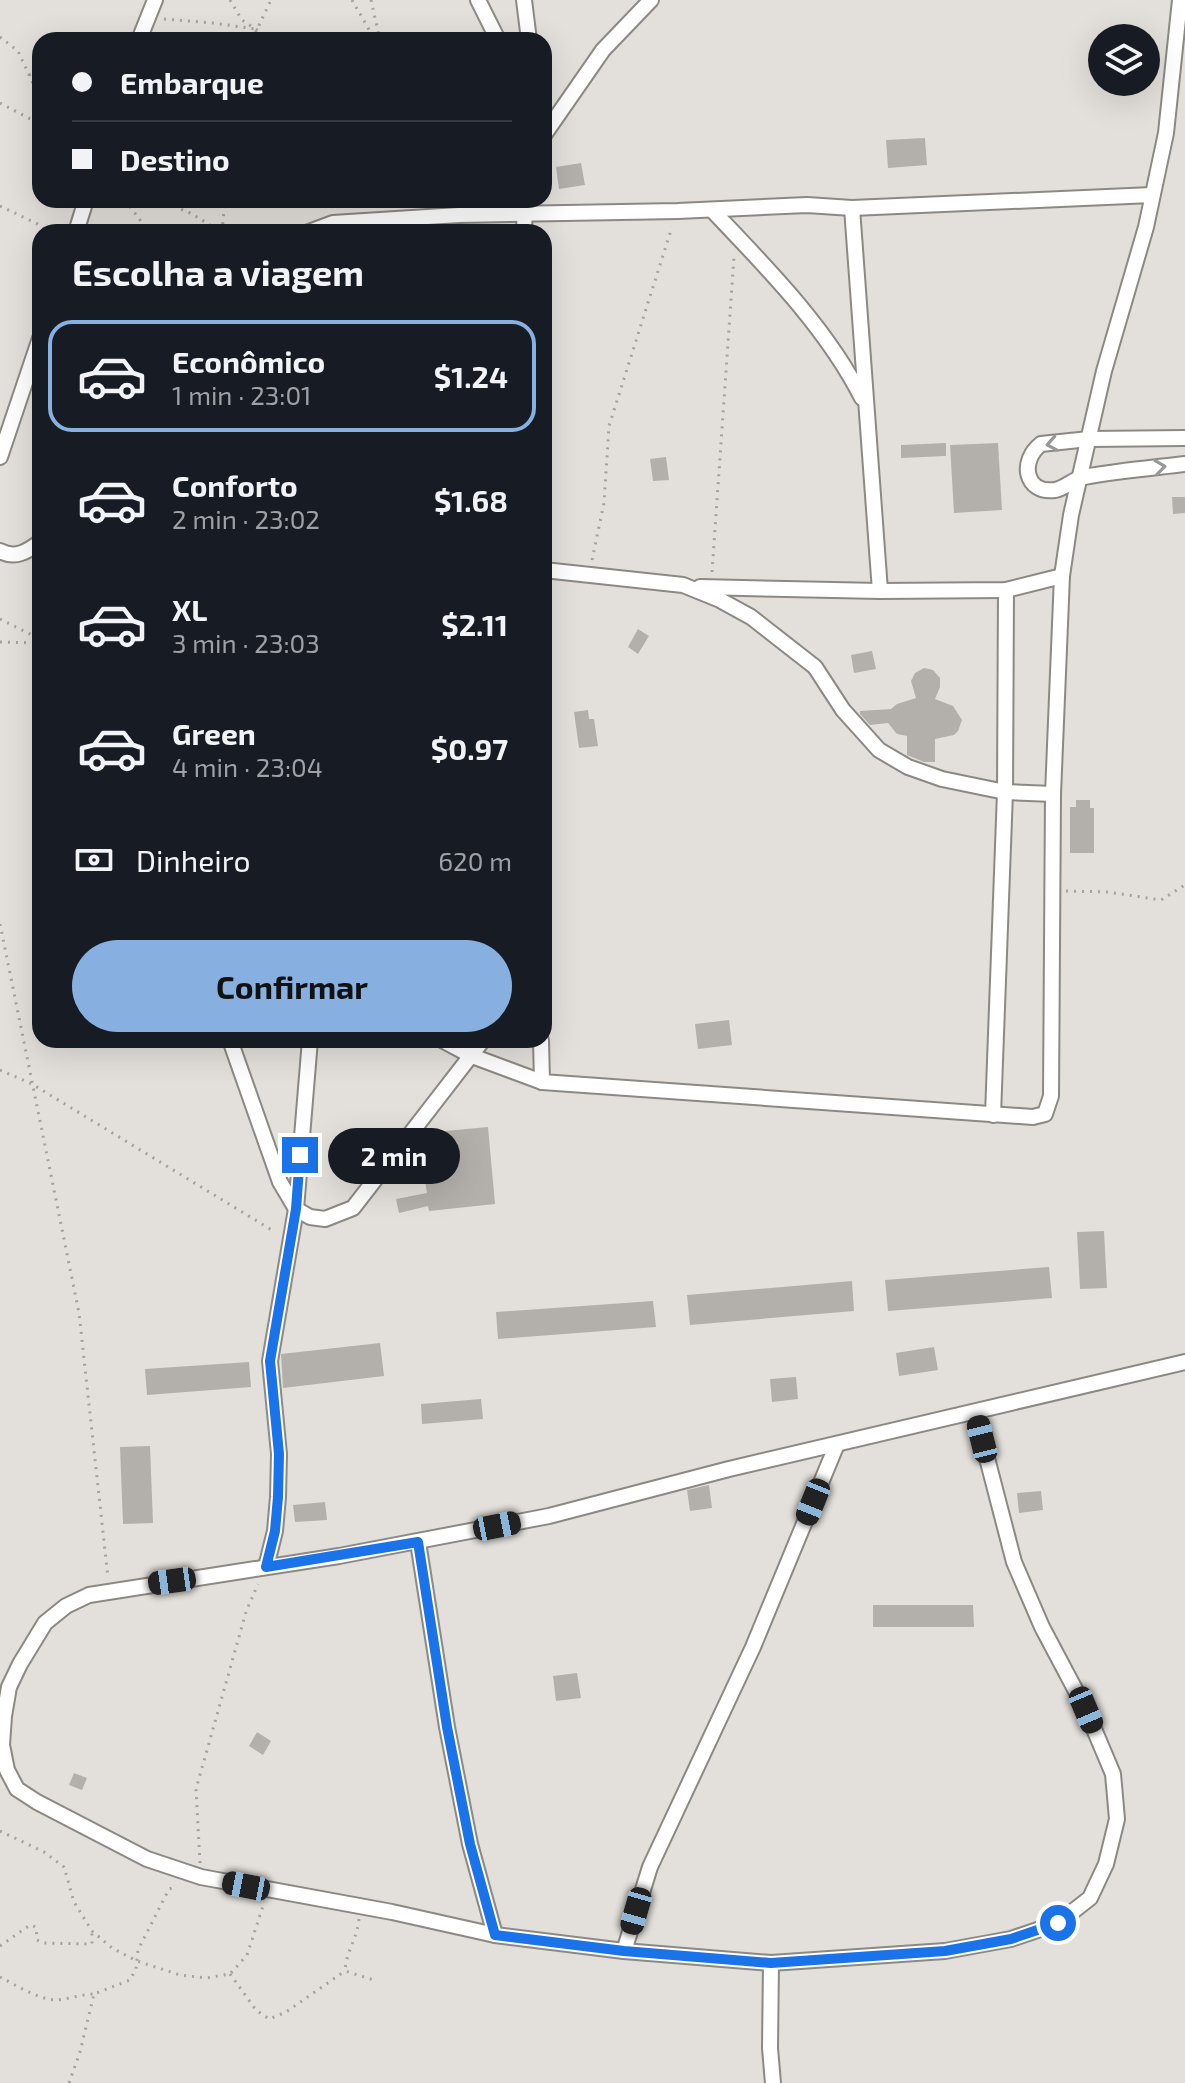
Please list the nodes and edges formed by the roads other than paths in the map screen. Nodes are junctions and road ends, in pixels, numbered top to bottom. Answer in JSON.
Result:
{"nodes":[{"id":1,"x":155,"y":0,"type":"edge"},
{"id":2,"x":478,"y":0,"type":"edge"},
{"id":3,"x":524,"y":0,"type":"edge"},
{"id":4,"x":651,"y":0,"type":"edge"},
{"id":5,"x":1180,"y":0,"type":"edge"},
{"id":6,"x":143,"y":32,"type":"edge"},
{"id":7,"x":494,"y":32,"type":"edge"},
{"id":8,"x":528,"y":32,"type":"edge"},
{"id":9,"x":552,"y":123,"type":"edge"},
{"id":10,"x":1152,"y":195,"type":"junction"},
{"id":11,"x":517,"y":208,"type":"edge"},
{"id":12,"x":552,"y":208,"type":"edge"},
{"id":13,"x":852,"y":208,"type":"junction"},
{"id":14,"x":712,"y":210,"type":"junction"},
{"id":15,"x":330,"y":224,"type":"edge"},
{"id":16,"x":32,"y":362,"type":"edge"},
{"id":17,"x":866,"y":406,"type":"junction"},
{"id":18,"x":1185,"y":438,"type":"edge"},
{"id":19,"x":1089,"y":439,"type":"junction"},
{"id":20,"x":0,"y":457,"type":"edge"},
{"id":21,"x":1185,"y":464,"type":"edge"},
{"id":22,"x":1079,"y":478,"type":"junction"},
{"id":23,"x":32,"y":548,"type":"edge"},
{"id":24,"x":0,"y":551,"type":"edge"},
{"id":25,"x":552,"y":571,"type":"edge"},
{"id":26,"x":1062,"y":576,"type":"junction"},
{"id":27,"x":683,"y":585,"type":"junction"},
{"id":28,"x":1006,"y":590,"type":"junction"},
{"id":29,"x":880,"y":591,"type":"junction"},
{"id":30,"x":1005,"y":792,"type":"junction"},
{"id":31,"x":1053,"y":794,"type":"junction"},
{"id":32,"x":233,"y":1048,"type":"edge"},
{"id":33,"x":309,"y":1048,"type":"edge"},
{"id":34,"x":457,"y":1048,"type":"edge"},
{"id":35,"x":478,"y":1048,"type":"edge"},
{"id":36,"x":541,"y":1048,"type":"edge"},
{"id":37,"x":472,"y":1056,"type":"junction"},
{"id":38,"x":542,"y":1082,"type":"junction"},
{"id":39,"x":993,"y":1115,"type":"junction"},
{"id":40,"x":296,"y":1209,"type":"junction"},
{"id":41,"x":1185,"y":1362,"type":"edge"},
{"id":42,"x":975,"y":1412,"type":"junction"},
{"id":43,"x":837,"y":1444,"type":"junction"},
{"id":44,"x":418,"y":1542,"type":"junction"},
{"id":45,"x":266,"y":1567,"type":"junction"},
{"id":46,"x":495,"y":1935,"type":"junction"},
{"id":47,"x":624,"y":1951,"type":"junction"},
{"id":48,"x":771,"y":1963,"type":"junction"},
{"id":49,"x":773,"y":2083,"type":"edge"}],
"edges":[{"from":1,"to":6,"type":"street"},
{"from":2,"to":7,"type":"street"},
{"from":3,"to":8,"type":"street"},
{"from":4,"to":9,"type":"street"},
{"from":5,"to":10,"type":"street"},
{"from":10,"to":13,"type":"street"},
{"from":10,"to":19,"type":"street"},
{"from":11,"to":15,"type":"street"},
{"from":12,"to":14,"type":"street"},
{"from":13,"to":14,"type":"street"},
{"from":13,"to":17,"type":"street"},
{"from":14,"to":17,"type":"street"},
{"from":16,"to":20,"type":"street"},
{"from":17,"to":29,"type":"street"},
{"from":18,"to":19,"type":"street"},
{"from":19,"to":22,"type":"street"},
{"from":19,"to":22,"type":"street","one_way":true},
{"from":22,"to":21,"type":"street","one_way":true},
{"from":22,"to":26,"type":"street"},
{"from":23,"to":24,"type":"street"},
{"from":25,"to":27,"type":"street"},
{"from":26,"to":28,"type":"street"},
{"from":26,"to":31,"type":"street"},
{"from":27,"to":29,"type":"street"},
{"from":27,"to":30,"type":"street"},
{"from":28,"to":29,"type":"street"},
{"from":28,"to":30,"type":"street"},
{"from":30,"to":31,"type":"street"},
{"from":30,"to":39,"type":"street"},
{"from":31,"to":39,"type":"street"},
{"from":32,"to":40,"type":"street"},
{"from":33,"to":40,"type":"street"},
{"from":34,"to":37,"type":"street"},
{"from":35,"to":37,"type":"street"},
{"from":36,"to":38,"type":"street"},
{"from":37,"to":38,"type":"street"},
{"from":37,"to":40,"type":"street"},
{"from":38,"to":39,"type":"street"},
{"from":40,"to":45,"type":"street"},
{"from":41,"to":42,"type":"street"},
{"from":42,"to":43,"type":"street"},
{"from":42,"to":48,"type":"street"},
{"from":43,"to":44,"type":"street"},
{"from":43,"to":47,"type":"street"},
{"from":44,"to":45,"type":"street"},
{"from":44,"to":46,"type":"street"},
{"from":45,"to":46,"type":"street"},
{"from":46,"to":47,"type":"street"},
{"from":47,"to":48,"type":"street"},
{"from":48,"to":49,"type":"street"}]}
